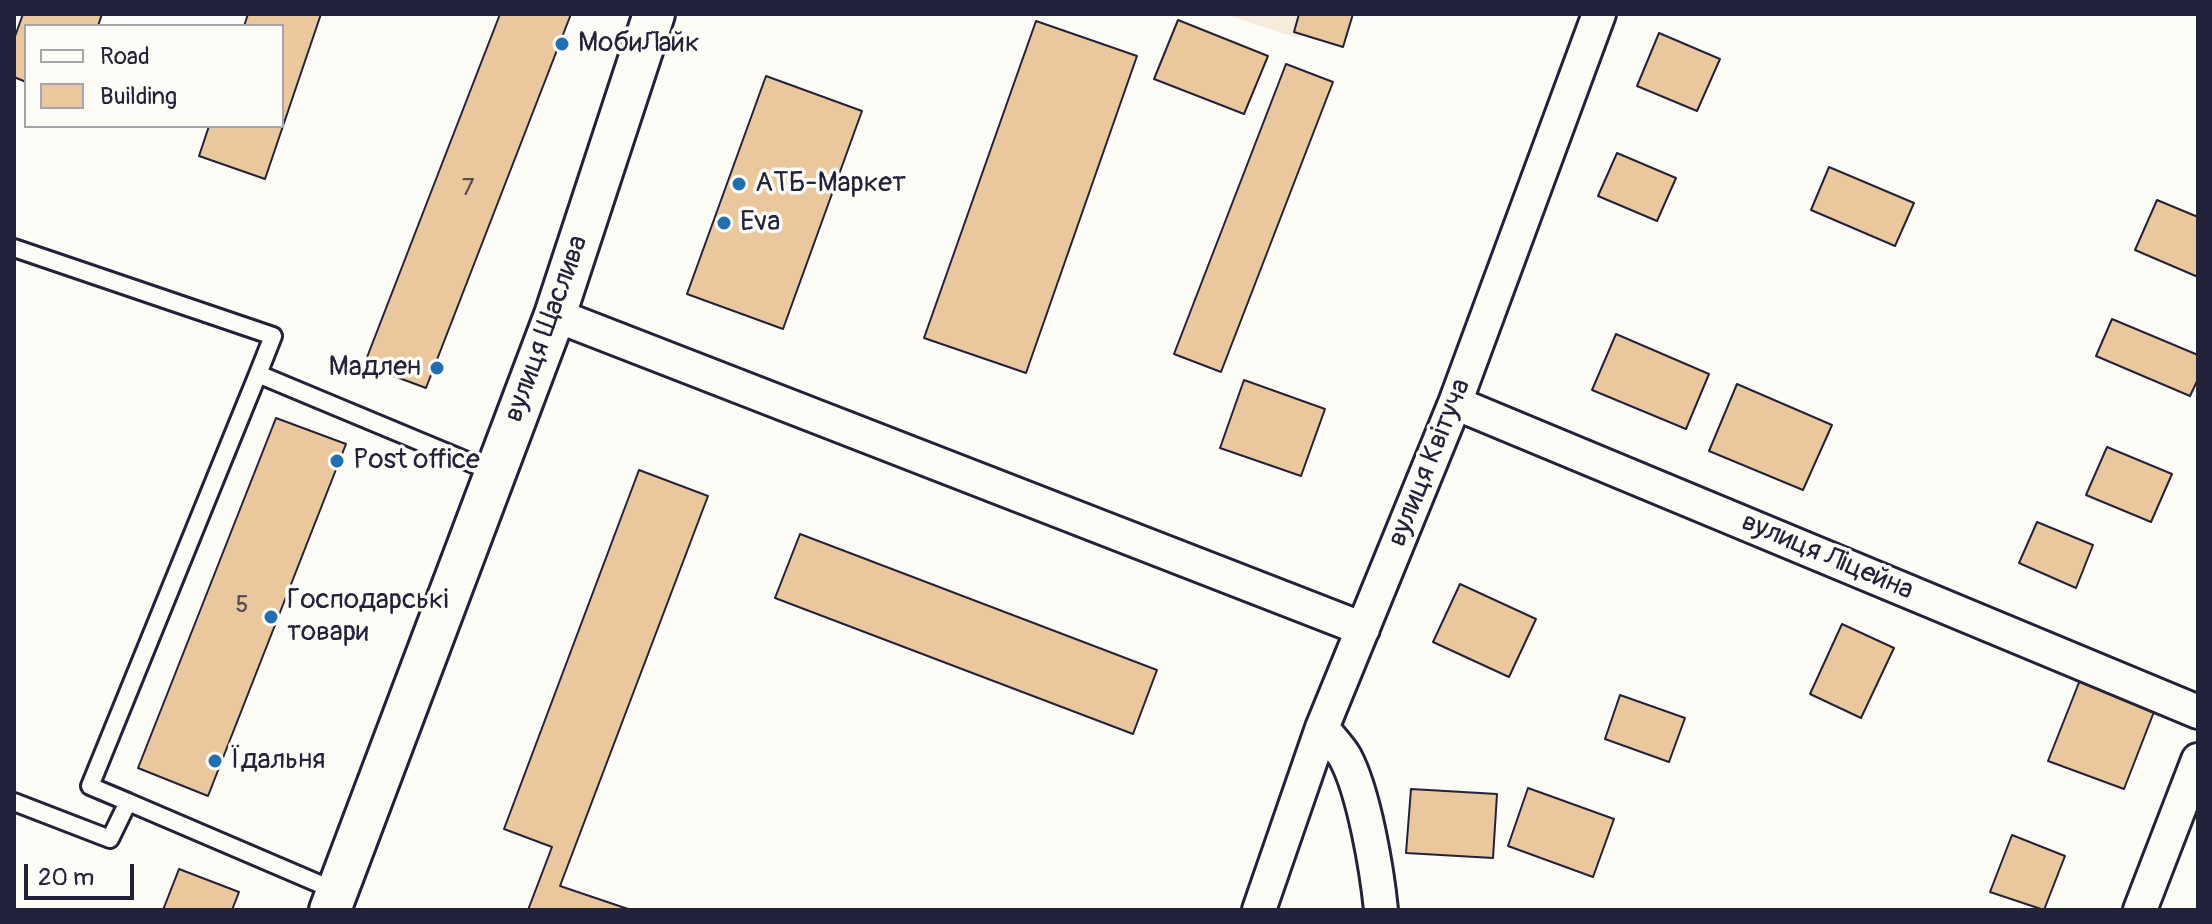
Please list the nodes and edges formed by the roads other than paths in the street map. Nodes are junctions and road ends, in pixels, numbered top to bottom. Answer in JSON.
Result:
{"nodes":[{"id":1,"x":654,"y":14,"type":"edge"},
{"id":2,"x":1599,"y":14,"type":"edge"},
{"id":3,"x":14,"y":248,"type":"edge"},
{"id":4,"x":555,"y":315,"type":"junction"},
{"id":5,"x":258,"y":374,"type":"junction"},
{"id":6,"x":1455,"y":403,"type":"junction"},
{"id":7,"x":493,"y":472,"type":"junction"},
{"id":8,"x":1363,"y":629,"type":"junction"},
{"id":9,"x":2198,"y":712,"type":"edge"},
{"id":10,"x":1322,"y":728,"type":"junction"},
{"id":11,"x":2198,"y":760,"type":"edge"},
{"id":12,"x":14,"y":802,"type":"edge"},
{"id":13,"x":128,"y":802,"type":"junction"},
{"id":14,"x":334,"y":901,"type":"edge"},
{"id":15,"x":1259,"y":910,"type":"edge"},
{"id":16,"x":1381,"y":910,"type":"edge"},
{"id":17,"x":2140,"y":910,"type":"edge"}],
"edges":[{"from":1,"to":4,"type":"street","name":"вулиця Щаслива"},
{"from":2,"to":6,"type":"street","name":"вулиця Квітуча"},
{"from":3,"to":5,"type":"lane"},
{"from":4,"to":7,"type":"street","name":"вулиця Щаслива"},
{"from":4,"to":8,"type":"street"},
{"from":5,"to":7,"type":"lane"},
{"from":5,"to":13,"type":"lane"},
{"from":6,"to":8,"type":"street","name":"вулиця Квітуча"},
{"from":6,"to":9,"type":"street","name":"вулиця Ліцейна"},
{"from":7,"to":14,"type":"street","name":"вулиця Щаслива"},
{"from":8,"to":10,"type":"street","name":"вулиця Квітуча"},
{"from":10,"to":15,"type":"street","name":"вулиця Квітуча"},
{"from":10,"to":16,"type":"street"},
{"from":11,"to":17,"type":"street"},
{"from":12,"to":13,"type":"lane"},
{"from":13,"to":14,"type":"lane"}]}
